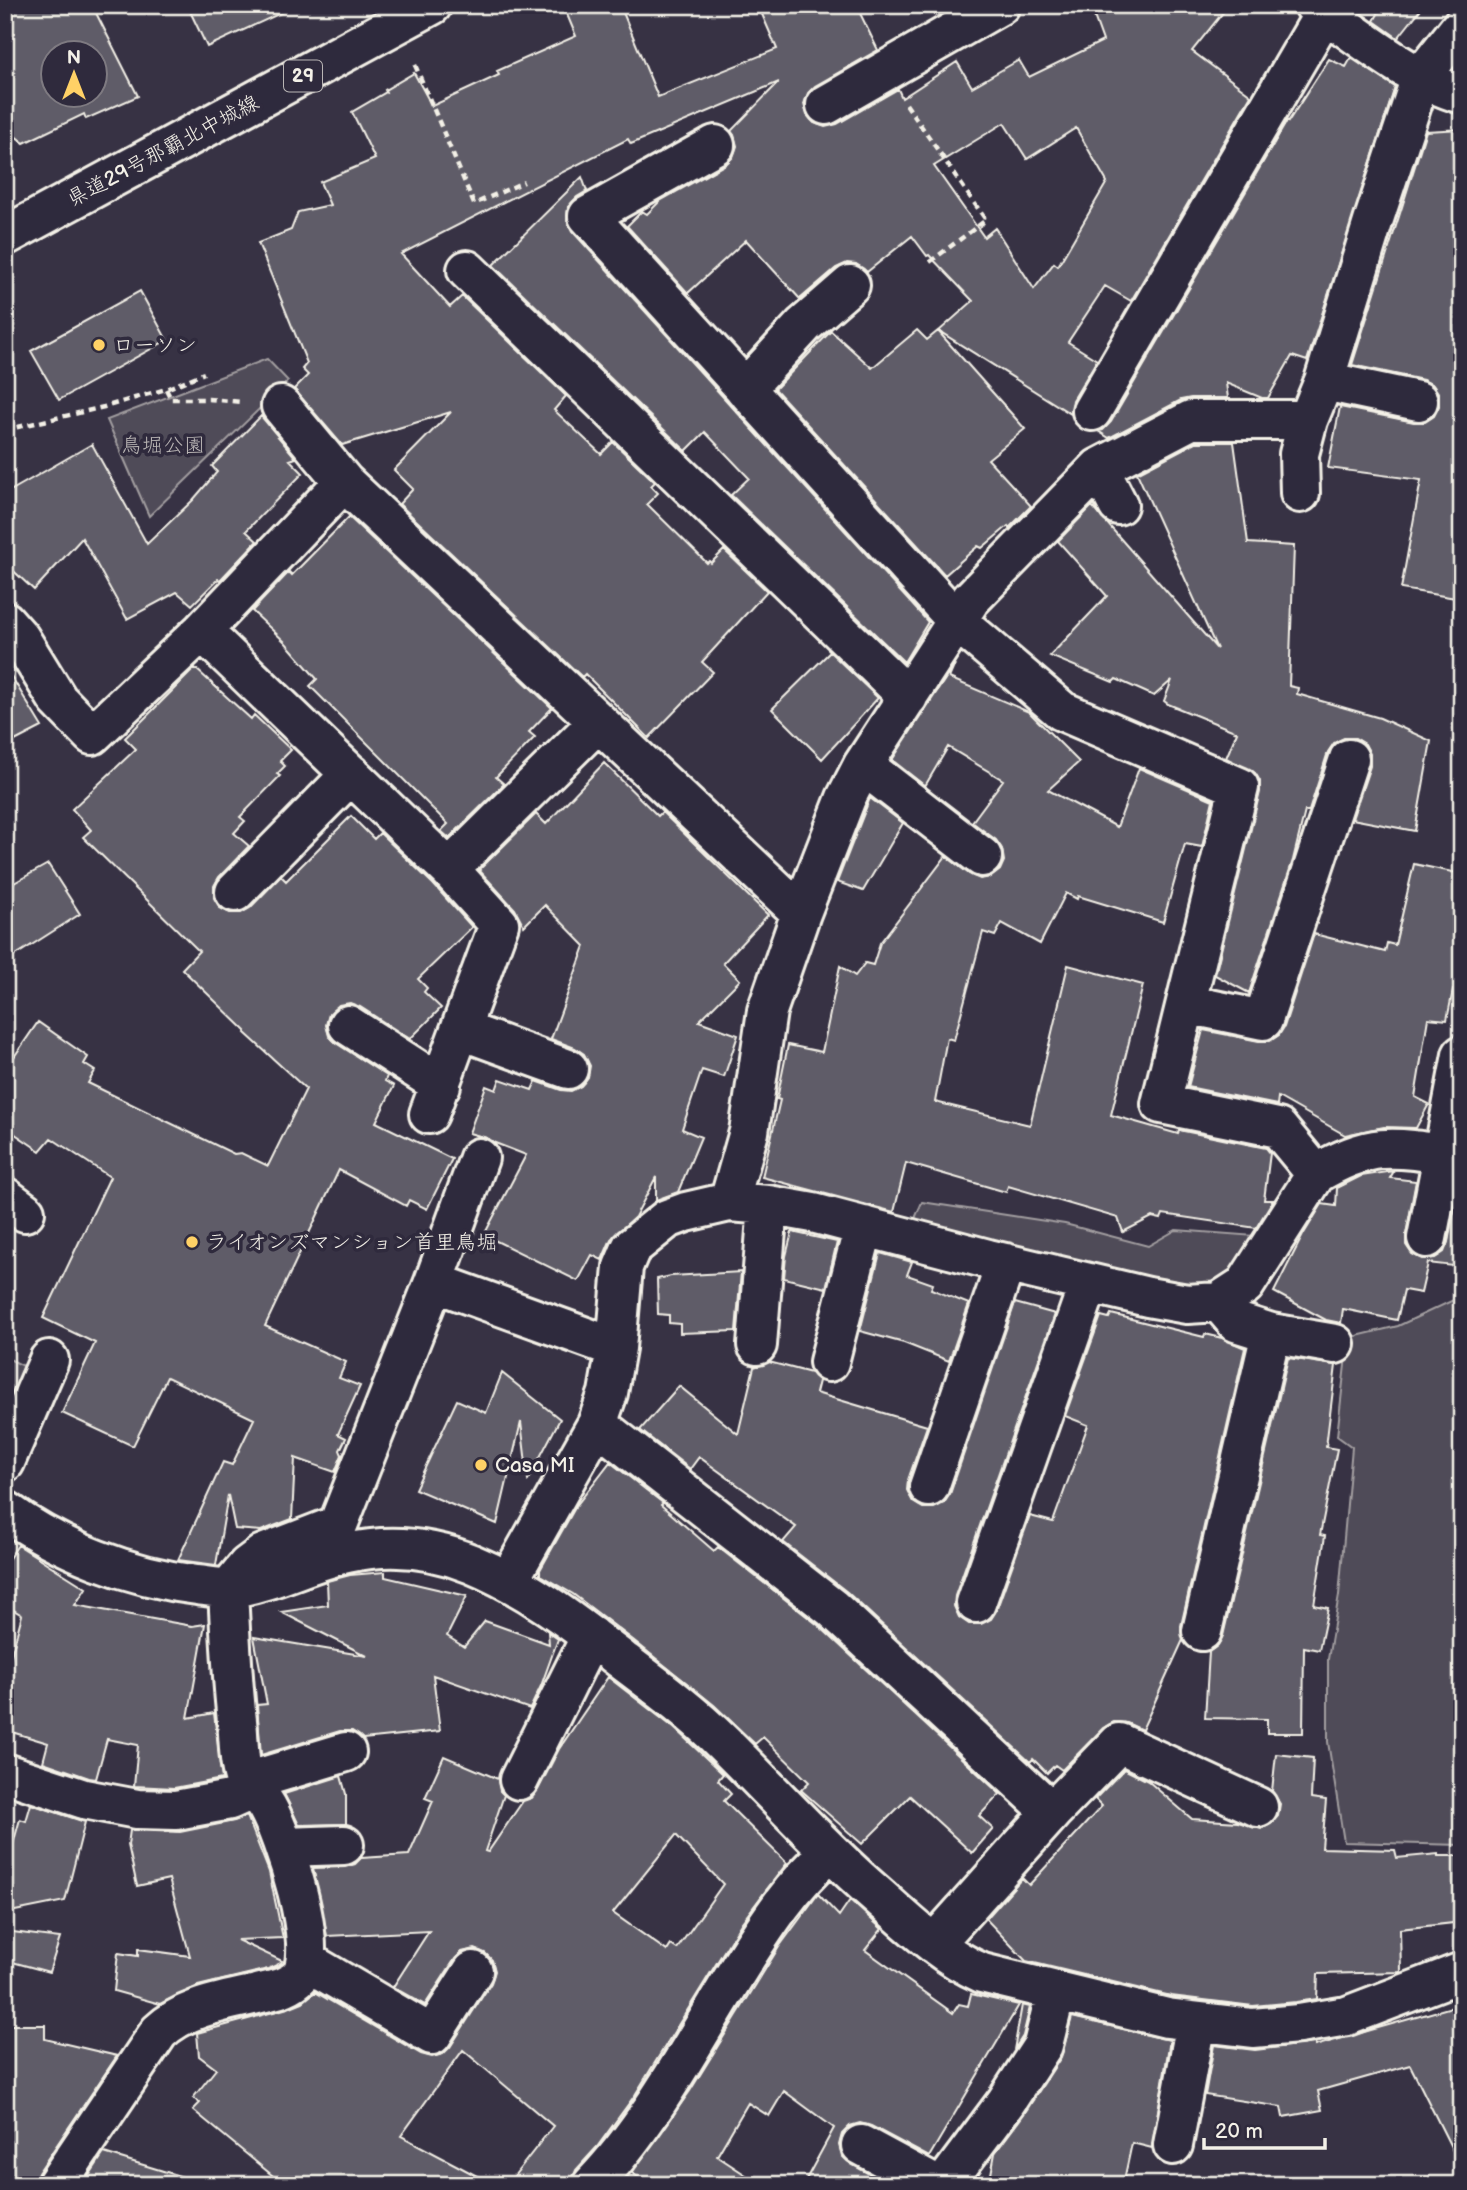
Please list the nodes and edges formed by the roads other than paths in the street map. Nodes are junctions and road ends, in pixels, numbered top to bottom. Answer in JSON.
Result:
{"nodes":[{"id":1,"x":432,"y":5,"type":"edge"},
{"id":2,"x":1000,"y":5,"type":"edge"},
{"id":3,"x":1319,"y":9,"type":"edge"},
{"id":4,"x":1462,"y":25,"type":"edge"},
{"id":5,"x":1421,"y":78,"type":"junction"},
{"id":6,"x":1462,"y":94,"type":"edge"},
{"id":7,"x":825,"y":105,"type":"dead end"},
{"id":8,"x":715,"y":145,"type":"dead end"},
{"id":9,"x":5,"y":206,"type":"edge"},
{"id":10,"x":59,"y":207,"type":"junction"},
{"id":11,"x":5,"y":236,"type":"edge"},
{"id":12,"x":467,"y":270,"type":"dead end"},
{"id":13,"x":850,"y":285,"type":"dead end"},
{"id":14,"x":1324,"y":381,"type":"junction"},
{"id":15,"x":745,"y":389,"type":"junction"},
{"id":16,"x":1418,"y":401,"type":"dead end"},
{"id":17,"x":281,"y":406,"type":"road end"},
{"id":18,"x":1092,"y":411,"type":"dead end"},
{"id":19,"x":1308,"y":420,"type":"junction"},
{"id":20,"x":1099,"y":468,"type":"junction"},
{"id":21,"x":344,"y":482,"type":"junction"},
{"id":22,"x":1300,"y":493,"type":"dead end"},
{"id":23,"x":1118,"y":505,"type":"dead end"},
{"id":24,"x":5,"y":621,"type":"edge"},
{"id":25,"x":957,"y":621,"type":"junction"},
{"id":26,"x":202,"y":631,"type":"junction"},
{"id":27,"x":908,"y":696,"type":"junction"},
{"id":28,"x":597,"y":723,"type":"junction"},
{"id":29,"x":1349,"y":759,"type":"dead end"},
{"id":30,"x":863,"y":765,"type":"junction"},
{"id":31,"x":351,"y":774,"type":"junction"},
{"id":32,"x":982,"y":857,"type":"dead end"},
{"id":33,"x":449,"y":869,"type":"junction"},
{"id":34,"x":235,"y":892,"type":"dead end"},
{"id":35,"x":801,"y":913,"type":"junction"},
{"id":36,"x":1186,"y":1004,"type":"junction"},
{"id":37,"x":348,"y":1025,"type":"dead end"},
{"id":38,"x":461,"y":1030,"type":"junction"},
{"id":39,"x":1462,"y":1055,"type":"edge"},
{"id":40,"x":568,"y":1069,"type":"dead end"},
{"id":41,"x":1452,"y":1156,"type":"edge"},
{"id":42,"x":480,"y":1158,"type":"dead end"},
{"id":43,"x":1315,"y":1174,"type":"junction"},
{"id":44,"x":729,"y":1202,"type":"junction"},
{"id":45,"x":768,"y":1205,"type":"junction"},
{"id":46,"x":864,"y":1226,"type":"junction"},
{"id":47,"x":1427,"y":1238,"type":"dead end"},
{"id":48,"x":1006,"y":1263,"type":"junction"},
{"id":49,"x":434,"y":1282,"type":"junction"},
{"id":50,"x":1089,"y":1283,"type":"junction"},
{"id":51,"x":1219,"y":1302,"type":"junction"},
{"id":52,"x":1271,"y":1333,"type":"junction"},
{"id":53,"x":1335,"y":1344,"type":"dead end"},
{"id":54,"x":757,"y":1345,"type":"dead end"},
{"id":55,"x":616,"y":1348,"type":"junction"},
{"id":56,"x":49,"y":1360,"type":"dead end"},
{"id":57,"x":828,"y":1362,"type":"dead end"},
{"id":58,"x":597,"y":1423,"type":"junction"},
{"id":59,"x":5,"y":1462,"type":"edge"},
{"id":60,"x":929,"y":1487,"type":"dead end"},
{"id":61,"x":5,"y":1510,"type":"edge"},
{"id":62,"x":509,"y":1580,"type":"junction"},
{"id":63,"x":228,"y":1588,"type":"junction"},
{"id":64,"x":975,"y":1603,"type":"dead end"},
{"id":65,"x":1202,"y":1631,"type":"dead end"},
{"id":66,"x":591,"y":1636,"type":"junction"},
{"id":67,"x":346,"y":1752,"type":"dead end"},
{"id":68,"x":5,"y":1773,"type":"edge"},
{"id":69,"x":519,"y":1780,"type":"dead end"},
{"id":70,"x":250,"y":1791,"type":"junction"},
{"id":71,"x":1258,"y":1807,"type":"dead end"},
{"id":72,"x":1052,"y":1812,"type":"junction"},
{"id":73,"x":344,"y":1845,"type":"dead end"},
{"id":74,"x":285,"y":1847,"type":"junction"},
{"id":75,"x":829,"y":1853,"type":"junction"},
{"id":76,"x":934,"y":1944,"type":"junction"},
{"id":77,"x":306,"y":1961,"type":"junction"},
{"id":78,"x":473,"y":1971,"type":"dead end"},
{"id":79,"x":1462,"y":1972,"type":"edge"},
{"id":80,"x":1056,"y":1992,"type":"junction"},
{"id":81,"x":1196,"y":2022,"type":"junction"},
{"id":82,"x":861,"y":2145,"type":"dead end"},
{"id":83,"x":1173,"y":2145,"type":"dead end"},
{"id":84,"x":56,"y":2185,"type":"edge"},
{"id":85,"x":592,"y":2185,"type":"edge"},
{"id":86,"x":935,"y":2185,"type":"edge"},
{"id":87,"x":944,"y":2185,"type":"edge"}],
"edges":[{"from":1,"to":10,"type":"street","name":"県道29号那覇北中城線","number":"29"},
{"from":2,"to":7,"type":"street"},
{"from":3,"to":5,"type":"street"},
{"from":3,"to":18,"type":"street"},
{"from":4,"to":5,"type":"street"},
{"from":5,"to":6,"type":"street"},
{"from":5,"to":14,"type":"street"},
{"from":8,"to":15,"type":"street"},
{"from":9,"to":10,"type":"street"},
{"from":10,"to":11,"type":"street","name":"県道29号那覇北中城線","number":"29"},
{"from":12,"to":27,"type":"street"},
{"from":13,"to":15,"type":"street"},
{"from":14,"to":16,"type":"street"},
{"from":14,"to":19,"type":"street"},
{"from":15,"to":25,"type":"street"},
{"from":17,"to":21,"type":"street"},
{"from":19,"to":20,"type":"street"},
{"from":19,"to":22,"type":"street"},
{"from":20,"to":23,"type":"street"},
{"from":20,"to":25,"type":"street"},
{"from":21,"to":26,"type":"street"},
{"from":21,"to":28,"type":"street"},
{"from":24,"to":26,"type":"street"},
{"from":25,"to":27,"type":"street"},
{"from":25,"to":36,"type":"street"},
{"from":26,"to":31,"type":"street"},
{"from":27,"to":30,"type":"street"},
{"from":28,"to":33,"type":"street"},
{"from":28,"to":35,"type":"street"},
{"from":29,"to":36,"type":"street"},
{"from":30,"to":32,"type":"street"},
{"from":30,"to":35,"type":"street"},
{"from":31,"to":33,"type":"street"},
{"from":31,"to":34,"type":"street"},
{"from":33,"to":38,"type":"street"},
{"from":35,"to":44,"type":"street"},
{"from":36,"to":43,"type":"street"},
{"from":37,"to":38,"type":"street"},
{"from":38,"to":40,"type":"street"},
{"from":39,"to":41,"type":"street"},
{"from":41,"to":43,"type":"street"},
{"from":41,"to":47,"type":"street"},
{"from":42,"to":49,"type":"street"},
{"from":43,"to":51,"type":"street"},
{"from":44,"to":45,"type":"street"},
{"from":44,"to":55,"type":"street"},
{"from":45,"to":46,"type":"street"},
{"from":45,"to":54,"type":"street"},
{"from":46,"to":48,"type":"street"},
{"from":46,"to":57,"type":"street"},
{"from":48,"to":50,"type":"street"},
{"from":48,"to":60,"type":"street"},
{"from":49,"to":55,"type":"street"},
{"from":49,"to":63,"type":"street"},
{"from":50,"to":51,"type":"street"},
{"from":50,"to":64,"type":"street"},
{"from":51,"to":52,"type":"street"},
{"from":52,"to":53,"type":"street"},
{"from":52,"to":65,"type":"street"},
{"from":55,"to":58,"type":"street"},
{"from":56,"to":59,"type":"street"},
{"from":58,"to":62,"type":"street"},
{"from":58,"to":72,"type":"street"},
{"from":61,"to":63,"type":"street"},
{"from":62,"to":63,"type":"street"},
{"from":62,"to":66,"type":"street"},
{"from":63,"to":70,"type":"street"},
{"from":66,"to":69,"type":"street"},
{"from":66,"to":75,"type":"street"},
{"from":67,"to":70,"type":"street"},
{"from":68,"to":70,"type":"street"},
{"from":70,"to":74,"type":"street"},
{"from":71,"to":72,"type":"street"},
{"from":72,"to":76,"type":"street"},
{"from":73,"to":74,"type":"street"},
{"from":74,"to":77,"type":"street"},
{"from":75,"to":76,"type":"street"},
{"from":75,"to":85,"type":"street"},
{"from":76,"to":80,"type":"street"},
{"from":77,"to":78,"type":"street"},
{"from":77,"to":84,"type":"street"},
{"from":79,"to":81,"type":"street"},
{"from":80,"to":81,"type":"street"},
{"from":80,"to":87,"type":"street"},
{"from":81,"to":83,"type":"street"},
{"from":82,"to":86,"type":"street"}]}
